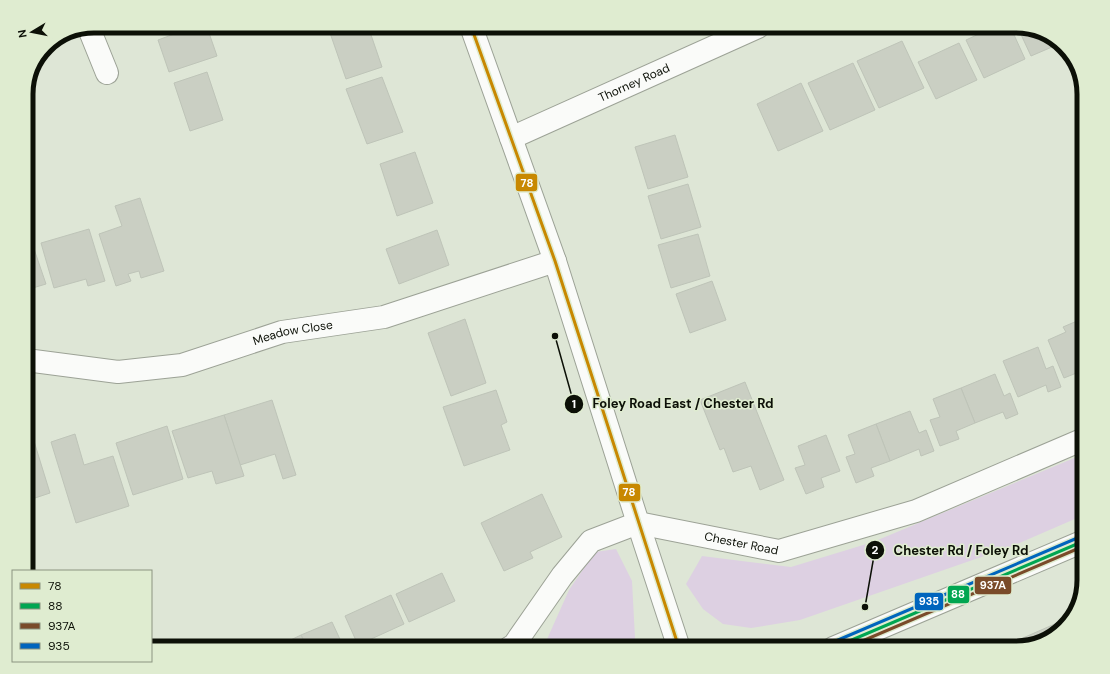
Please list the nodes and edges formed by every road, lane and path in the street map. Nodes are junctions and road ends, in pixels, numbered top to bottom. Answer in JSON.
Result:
{"nodes":[{"id":1,"x":91,"y":33,"type":"edge"},
{"id":2,"x":473,"y":33,"type":"edge"},
{"id":3,"x":745,"y":33,"type":"edge"},
{"id":4,"x":106,"y":72,"type":"dead end"},
{"id":5,"x":511,"y":138,"type":"junction"},
{"id":6,"x":554,"y":261,"type":"junction"},
{"id":7,"x":33,"y":361,"type":"edge"},
{"id":8,"x":1077,"y":442,"type":"edge"},
{"id":9,"x":638,"y":523,"type":"junction"},
{"id":10,"x":1077,"y":544,"type":"edge"},
{"id":11,"x":517,"y":641,"type":"edge"},
{"id":12,"x":678,"y":641,"type":"edge"},
{"id":13,"x":849,"y":641,"type":"edge"}],
"edges":[{"from":1,"to":4,"type":"main road"},
{"from":2,"to":5,"type":"main road"},
{"from":3,"to":5,"type":"main road","name":"Thorney Road"},
{"from":5,"to":6,"type":"main road"},
{"from":6,"to":7,"type":"main road","name":"Meadow Close"},
{"from":6,"to":9,"type":"main road"},
{"from":8,"to":9,"type":"main road","name":"Chester Road"},
{"from":9,"to":11,"type":"main road"},
{"from":9,"to":12,"type":"main road"},
{"from":10,"to":13,"type":"main road"}]}
